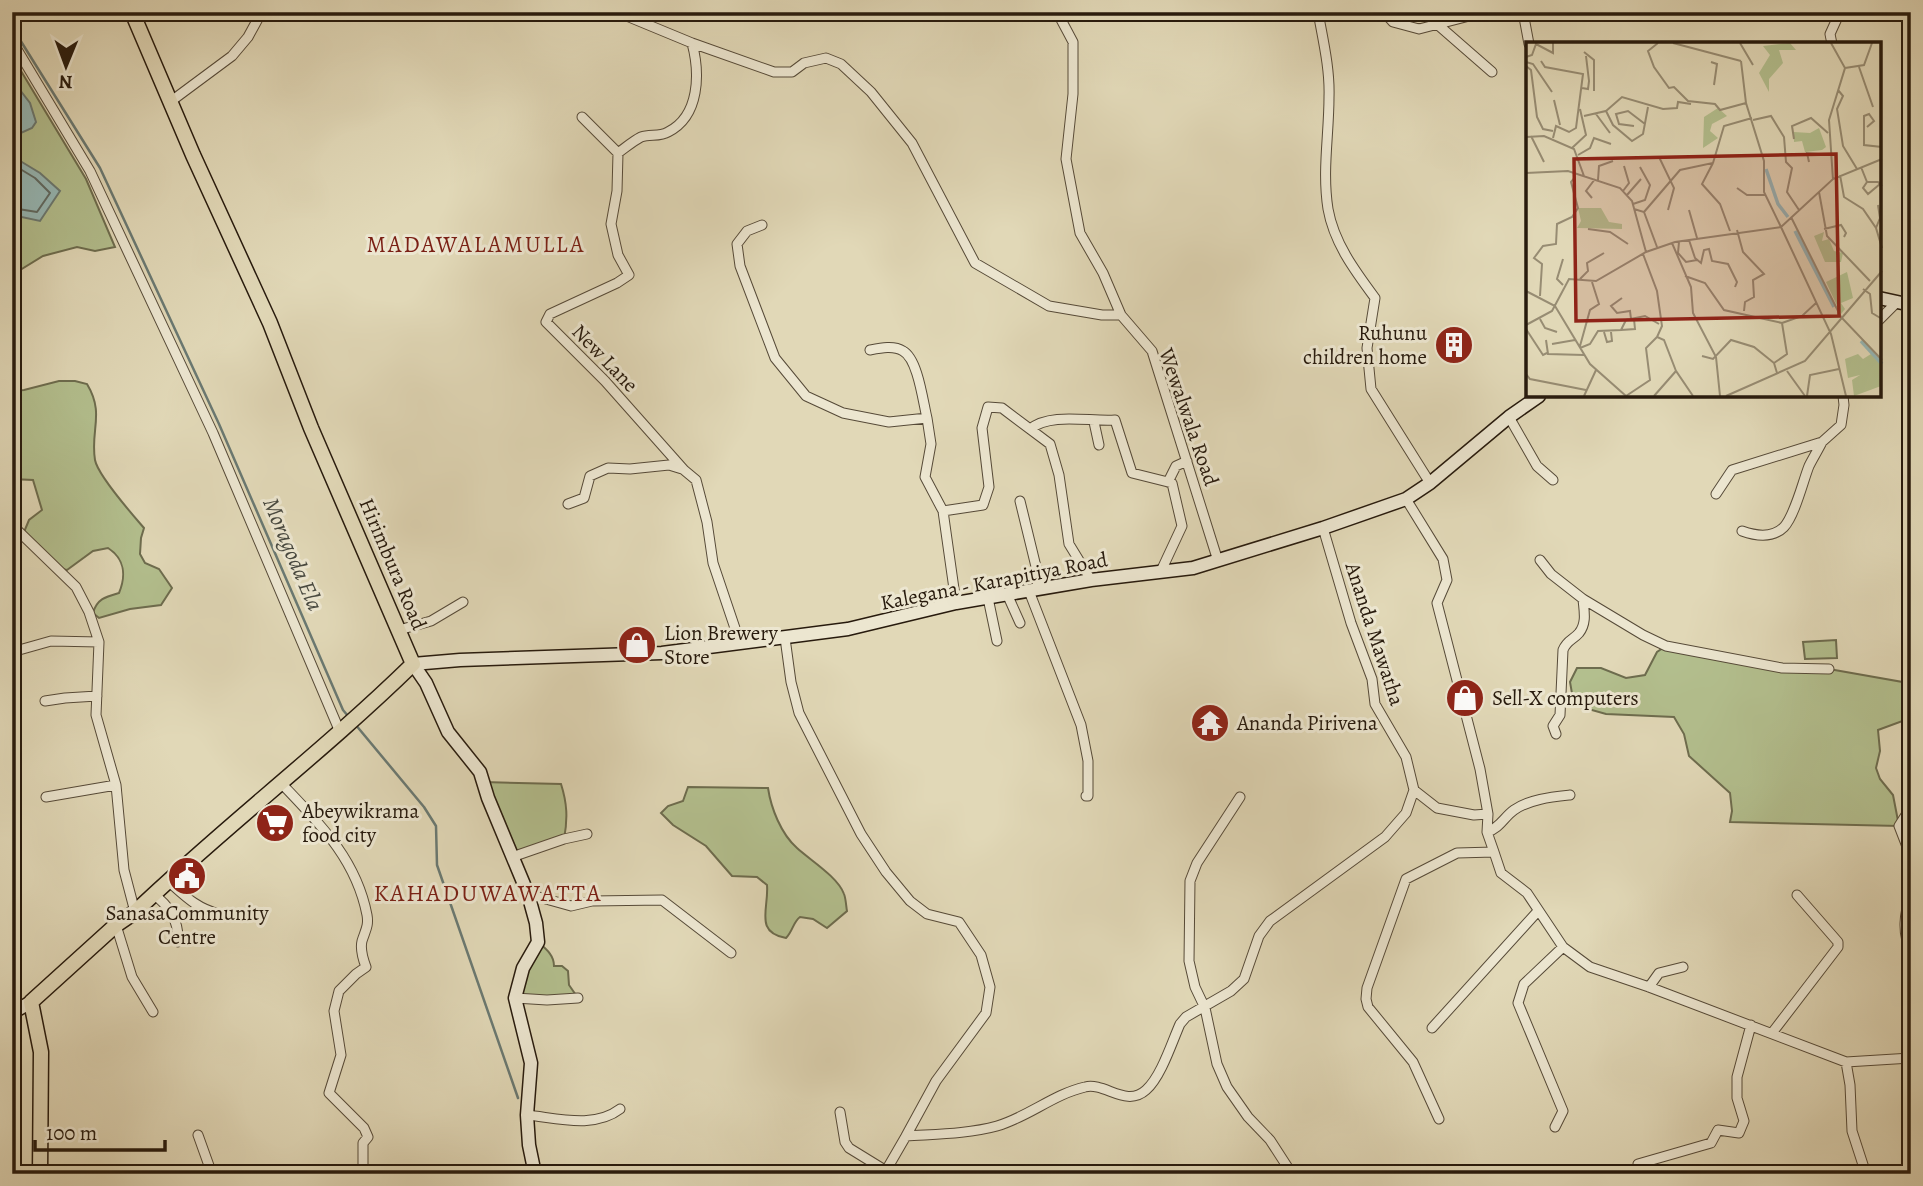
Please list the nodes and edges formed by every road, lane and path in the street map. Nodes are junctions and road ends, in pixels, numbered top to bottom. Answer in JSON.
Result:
{"nodes":[{"id":1,"x":132,"y":12,"type":"edge"},
{"id":2,"x":265,"y":12,"type":"edge"},
{"id":3,"x":617,"y":12,"type":"edge"},
{"id":4,"x":1057,"y":12,"type":"edge"},
{"id":5,"x":1318,"y":12,"type":"edge"},
{"id":6,"x":1384,"y":12,"type":"edge"},
{"id":7,"x":1485,"y":12,"type":"edge"},
{"id":8,"x":1523,"y":12,"type":"edge"},
{"id":9,"x":1840,"y":12,"type":"edge"},
{"id":10,"x":1437,"y":24,"type":"junction"},
{"id":11,"x":12,"y":41,"type":"edge"},
{"id":12,"x":1529,"y":42,"type":"edge"},
{"id":13,"x":1832,"y":42,"type":"edge"},
{"id":14,"x":692,"y":43,"type":"junction"},
{"id":15,"x":1492,"y":72,"type":"dead end"},
{"id":16,"x":170,"y":102,"type":"junction"},
{"id":17,"x":582,"y":117,"type":"dead end"},
{"id":18,"x":618,"y":153,"type":"junction"},
{"id":19,"x":762,"y":225,"type":"dead end"},
{"id":20,"x":1881,"y":298,"type":"edge"},
{"id":21,"x":1897,"y":302,"type":"junction"},
{"id":22,"x":1911,"y":305,"type":"edge"},
{"id":23,"x":1121,"y":315,"type":"junction"},
{"id":24,"x":1881,"y":318,"type":"edge"},
{"id":25,"x":870,"y":350,"type":"dead end"},
{"id":26,"x":1538,"y":397,"type":"edge"},
{"id":27,"x":1843,"y":397,"type":"edge"},
{"id":28,"x":1509,"y":417,"type":"junction"},
{"id":29,"x":927,"y":418,"type":"junction"},
{"id":30,"x":1094,"y":422,"type":"junction"},
{"id":31,"x":1030,"y":429,"type":"junction"},
{"id":32,"x":1822,"y":442,"type":"junction"},
{"id":33,"x":1099,"y":445,"type":"dead end"},
{"id":34,"x":1187,"y":461,"type":"junction"},
{"id":35,"x":684,"y":470,"type":"junction"},
{"id":36,"x":1553,"y":480,"type":"dead end"},
{"id":37,"x":1168,"y":482,"type":"junction"},
{"id":38,"x":1430,"y":483,"type":"junction"},
{"id":39,"x":1716,"y":494,"type":"dead end"},
{"id":40,"x":1406,"y":499,"type":"junction"},
{"id":41,"x":1020,"y":501,"type":"dead end"},
{"id":42,"x":568,"y":504,"type":"dead end"},
{"id":43,"x":943,"y":511,"type":"junction"},
{"id":44,"x":12,"y":525,"type":"edge"},
{"id":45,"x":1323,"y":528,"type":"junction"},
{"id":46,"x":1742,"y":531,"type":"dead end"},
{"id":47,"x":1539,"y":560,"type":"dead end"},
{"id":48,"x":1218,"y":561,"type":"junction"},
{"id":49,"x":1161,"y":571,"type":"junction"},
{"id":50,"x":1091,"y":580,"type":"junction"},
{"id":51,"x":1033,"y":590,"type":"junction"},
{"id":52,"x":1007,"y":594,"type":"junction"},
{"id":53,"x":988,"y":598,"type":"junction"},
{"id":54,"x":1583,"y":599,"type":"junction"},
{"id":55,"x":463,"y":602,"type":"dead end"},
{"id":56,"x":956,"y":603,"type":"junction"},
{"id":57,"x":1020,"y":623,"type":"dead end"},
{"id":58,"x":400,"y":630,"type":"junction"},
{"id":59,"x":785,"y":638,"type":"junction"},
{"id":60,"x":99,"y":642,"type":"junction"},
{"id":61,"x":997,"y":642,"type":"dead end"},
{"id":62,"x":740,"y":643,"type":"junction"},
{"id":63,"x":12,"y":652,"type":"edge"},
{"id":64,"x":413,"y":664,"type":"junction"},
{"id":65,"x":1829,"y":669,"type":"dead end"},
{"id":66,"x":97,"y":696,"type":"junction"},
{"id":67,"x":45,"y":701,"type":"dead end"},
{"id":68,"x":342,"y":730,"type":"junction"},
{"id":69,"x":1556,"y":734,"type":"dead end"},
{"id":70,"x":280,"y":782,"type":"junction"},
{"id":71,"x":116,"y":785,"type":"junction"},
{"id":72,"x":1414,"y":790,"type":"junction"},
{"id":73,"x":1570,"y":795,"type":"dead end"},
{"id":74,"x":1086,"y":796,"type":"dead end"},
{"id":75,"x":46,"y":797,"type":"dead end"},
{"id":76,"x":1240,"y":797,"type":"dead end"},
{"id":77,"x":1911,"y":807,"type":"edge"},
{"id":78,"x":1488,"y":814,"type":"junction"},
{"id":79,"x":1488,"y":832,"type":"junction"},
{"id":80,"x":587,"y":834,"type":"dead end"},
{"id":81,"x":1494,"y":852,"type":"junction"},
{"id":82,"x":512,"y":857,"type":"junction"},
{"id":83,"x":1911,"y":857,"type":"edge"},
{"id":84,"x":168,"y":881,"type":"junction"},
{"id":85,"x":153,"y":894,"type":"junction"},
{"id":86,"x":528,"y":894,"type":"junction"},
{"id":87,"x":1797,"y":895,"type":"dead end"},
{"id":88,"x":1911,"y":897,"type":"edge"},
{"id":89,"x":1538,"y":911,"type":"junction"},
{"id":90,"x":135,"y":912,"type":"junction"},
{"id":91,"x":219,"y":914,"type":"dead end"},
{"id":92,"x":116,"y":925,"type":"junction"},
{"id":93,"x":178,"y":942,"type":"dead end"},
{"id":94,"x":1563,"y":947,"type":"junction"},
{"id":95,"x":1909,"y":947,"type":"edge"},
{"id":96,"x":731,"y":953,"type":"dead end"},
{"id":97,"x":1683,"y":967,"type":"dead end"},
{"id":98,"x":1649,"y":987,"type":"junction"},
{"id":99,"x":515,"y":998,"type":"junction"},
{"id":100,"x":578,"y":998,"type":"dead end"},
{"id":101,"x":31,"y":1002,"type":"junction"},
{"id":102,"x":1205,"y":1008,"type":"junction"},
{"id":103,"x":153,"y":1012,"type":"dead end"},
{"id":104,"x":12,"y":1013,"type":"edge"},
{"id":105,"x":1751,"y":1026,"type":"junction"},
{"id":106,"x":1432,"y":1028,"type":"dead end"},
{"id":107,"x":1772,"y":1033,"type":"junction"},
{"id":108,"x":1911,"y":1058,"type":"edge"},
{"id":109,"x":1846,"y":1062,"type":"junction"},
{"id":110,"x":620,"y":1109,"type":"dead end"},
{"id":111,"x":840,"y":1112,"type":"dead end"},
{"id":112,"x":527,"y":1115,"type":"junction"},
{"id":113,"x":1439,"y":1119,"type":"dead end"},
{"id":114,"x":1555,"y":1127,"type":"dead end"},
{"id":115,"x":198,"y":1135,"type":"dead end"},
{"id":116,"x":906,"y":1136,"type":"junction"},
{"id":117,"x":1638,"y":1164,"type":"dead end"},
{"id":118,"x":886,"y":1172,"type":"edge"},
{"id":119,"x":40,"y":1174,"type":"edge"},
{"id":120,"x":79,"y":1174,"type":"edge"},
{"id":121,"x":114,"y":1174,"type":"edge"},
{"id":122,"x":212,"y":1174,"type":"edge"},
{"id":123,"x":363,"y":1174,"type":"edge"},
{"id":124,"x":535,"y":1174,"type":"edge"},
{"id":125,"x":1292,"y":1174,"type":"edge"},
{"id":126,"x":1866,"y":1174,"type":"edge"}],
"edges":[{"from":1,"to":16,"type":"main road","name":"Hirimbura Road"},
{"from":2,"to":16,"type":"street"},
{"from":3,"to":14,"type":"street"},
{"from":4,"to":23,"type":"street","name":"Wewalwala Road"},
{"from":5,"to":38,"type":"street"},
{"from":6,"to":10,"type":"street"},
{"from":7,"to":10,"type":"street"},
{"from":8,"to":12,"type":"street"},
{"from":9,"to":13,"type":"street"},
{"from":10,"to":15,"type":"street"},
{"from":11,"to":68,"type":"street"},
{"from":14,"to":18,"type":"street"},
{"from":14,"to":23,"type":"street"},
{"from":16,"to":58,"type":"main road","name":"Hirimbura Road"},
{"from":17,"to":18,"type":"street"},
{"from":18,"to":35,"type":"street","name":"New Lane"},
{"from":19,"to":29,"type":"street"},
{"from":20,"to":21,"type":"main road"},
{"from":21,"to":22,"type":"main road"},
{"from":21,"to":24,"type":"street"},
{"from":23,"to":34,"type":"street","name":"Wewalwala Road"},
{"from":25,"to":29,"type":"street"},
{"from":26,"to":28,"type":"main road","name":"Kalegana - Karapitiya Road"},
{"from":27,"to":32,"type":"street"},
{"from":28,"to":36,"type":"street"},
{"from":28,"to":38,"type":"main road","name":"Kalegana - Karapitiya Road"},
{"from":29,"to":43,"type":"street"},
{"from":30,"to":31,"type":"street"},
{"from":30,"to":33,"type":"street"},
{"from":30,"to":37,"type":"street"},
{"from":31,"to":43,"type":"street"},
{"from":31,"to":50,"type":"street"},
{"from":32,"to":39,"type":"street"},
{"from":32,"to":46,"type":"street"},
{"from":34,"to":37,"type":"street"},
{"from":34,"to":48,"type":"street","name":"Wewalwala Road"},
{"from":35,"to":42,"type":"street"},
{"from":35,"to":62,"type":"street","name":"New Lane"},
{"from":37,"to":49,"type":"street"},
{"from":38,"to":40,"type":"main road","name":"Kalegana - Karapitiya Road"},
{"from":40,"to":45,"type":"main road","name":"Kalegana - Karapitiya Road"},
{"from":40,"to":78,"type":"street"},
{"from":41,"to":51,"type":"street"},
{"from":43,"to":56,"type":"street"},
{"from":44,"to":60,"type":"street"},
{"from":45,"to":48,"type":"main road","name":"Kalegana - Karapitiya Road"},
{"from":45,"to":72,"type":"street","name":"Ananda Mawatha"},
{"from":47,"to":54,"type":"street"},
{"from":48,"to":49,"type":"main road","name":"Kalegana - Karapitiya Road"},
{"from":49,"to":50,"type":"main road","name":"Kalegana - Karapitiya Road"},
{"from":50,"to":51,"type":"main road","name":"Kalegana - Karapitiya Road"},
{"from":51,"to":52,"type":"main road","name":"Kalegana - Karapitiya Road"},
{"from":51,"to":74,"type":"street"},
{"from":52,"to":53,"type":"main road","name":"Kalegana - Karapitiya Road"},
{"from":52,"to":57,"type":"street"},
{"from":53,"to":56,"type":"main road","name":"Kalegana - Karapitiya Road"},
{"from":53,"to":61,"type":"street"},
{"from":54,"to":65,"type":"street"},
{"from":54,"to":69,"type":"street"},
{"from":55,"to":58,"type":"street"},
{"from":56,"to":59,"type":"main road","name":"Kalegana - Karapitiya Road"},
{"from":58,"to":64,"type":"main road","name":"Hirimbura Road"},
{"from":59,"to":62,"type":"main road","name":"Kalegana - Karapitiya Road"},
{"from":59,"to":116,"type":"street"},
{"from":60,"to":63,"type":"street"},
{"from":60,"to":66,"type":"street"},
{"from":62,"to":64,"type":"main road","name":"Kalegana - Karapitiya Road"},
{"from":64,"to":68,"type":"main road","name":"Hirimbura Road"},
{"from":64,"to":82,"type":"main road"},
{"from":66,"to":67,"type":"street"},
{"from":66,"to":71,"type":"street"},
{"from":68,"to":70,"type":"main road","name":"Hirimbura Road"},
{"from":70,"to":84,"type":"main road","name":"Hirimbura Road"},
{"from":70,"to":123,"type":"street"},
{"from":71,"to":75,"type":"street"},
{"from":71,"to":90,"type":"street"},
{"from":72,"to":78,"type":"street"},
{"from":72,"to":102,"type":"street"},
{"from":73,"to":79,"type":"street"},
{"from":76,"to":102,"type":"street"},
{"from":77,"to":83,"type":"street"},
{"from":78,"to":79,"type":"street"},
{"from":79,"to":81,"type":"street"},
{"from":80,"to":82,"type":"street"},
{"from":81,"to":89,"type":"street"},
{"from":81,"to":113,"type":"street"},
{"from":82,"to":86,"type":"main road"},
{"from":84,"to":85,"type":"main road","name":"Hirimbura Road"},
{"from":84,"to":91,"type":"street"},
{"from":85,"to":90,"type":"main road","name":"Hirimbura Road"},
{"from":85,"to":93,"type":"street"},
{"from":86,"to":96,"type":"street"},
{"from":86,"to":99,"type":"main road"},
{"from":87,"to":107,"type":"street"},
{"from":88,"to":95,"type":"street"},
{"from":89,"to":94,"type":"street"},
{"from":89,"to":106,"type":"street"},
{"from":90,"to":92,"type":"main road","name":"Hirimbura Road"},
{"from":92,"to":101,"type":"main road","name":"Hirimbura Road"},
{"from":92,"to":103,"type":"street"},
{"from":94,"to":98,"type":"street"},
{"from":94,"to":114,"type":"street"},
{"from":97,"to":98,"type":"street"},
{"from":98,"to":105,"type":"street"},
{"from":99,"to":100,"type":"street"},
{"from":99,"to":112,"type":"main road"},
{"from":101,"to":104,"type":"main road"},
{"from":101,"to":119,"type":"main road"},
{"from":102,"to":116,"type":"street"},
{"from":102,"to":125,"type":"street"},
{"from":105,"to":107,"type":"street"},
{"from":105,"to":117,"type":"street"},
{"from":107,"to":109,"type":"street"},
{"from":108,"to":109,"type":"street"},
{"from":109,"to":126,"type":"street"},
{"from":110,"to":112,"type":"street"},
{"from":111,"to":118,"type":"street"},
{"from":112,"to":124,"type":"main road"},
{"from":115,"to":122,"type":"street"},
{"from":116,"to":118,"type":"street"},
{"from":120,"to":121,"type":"street"}]}
